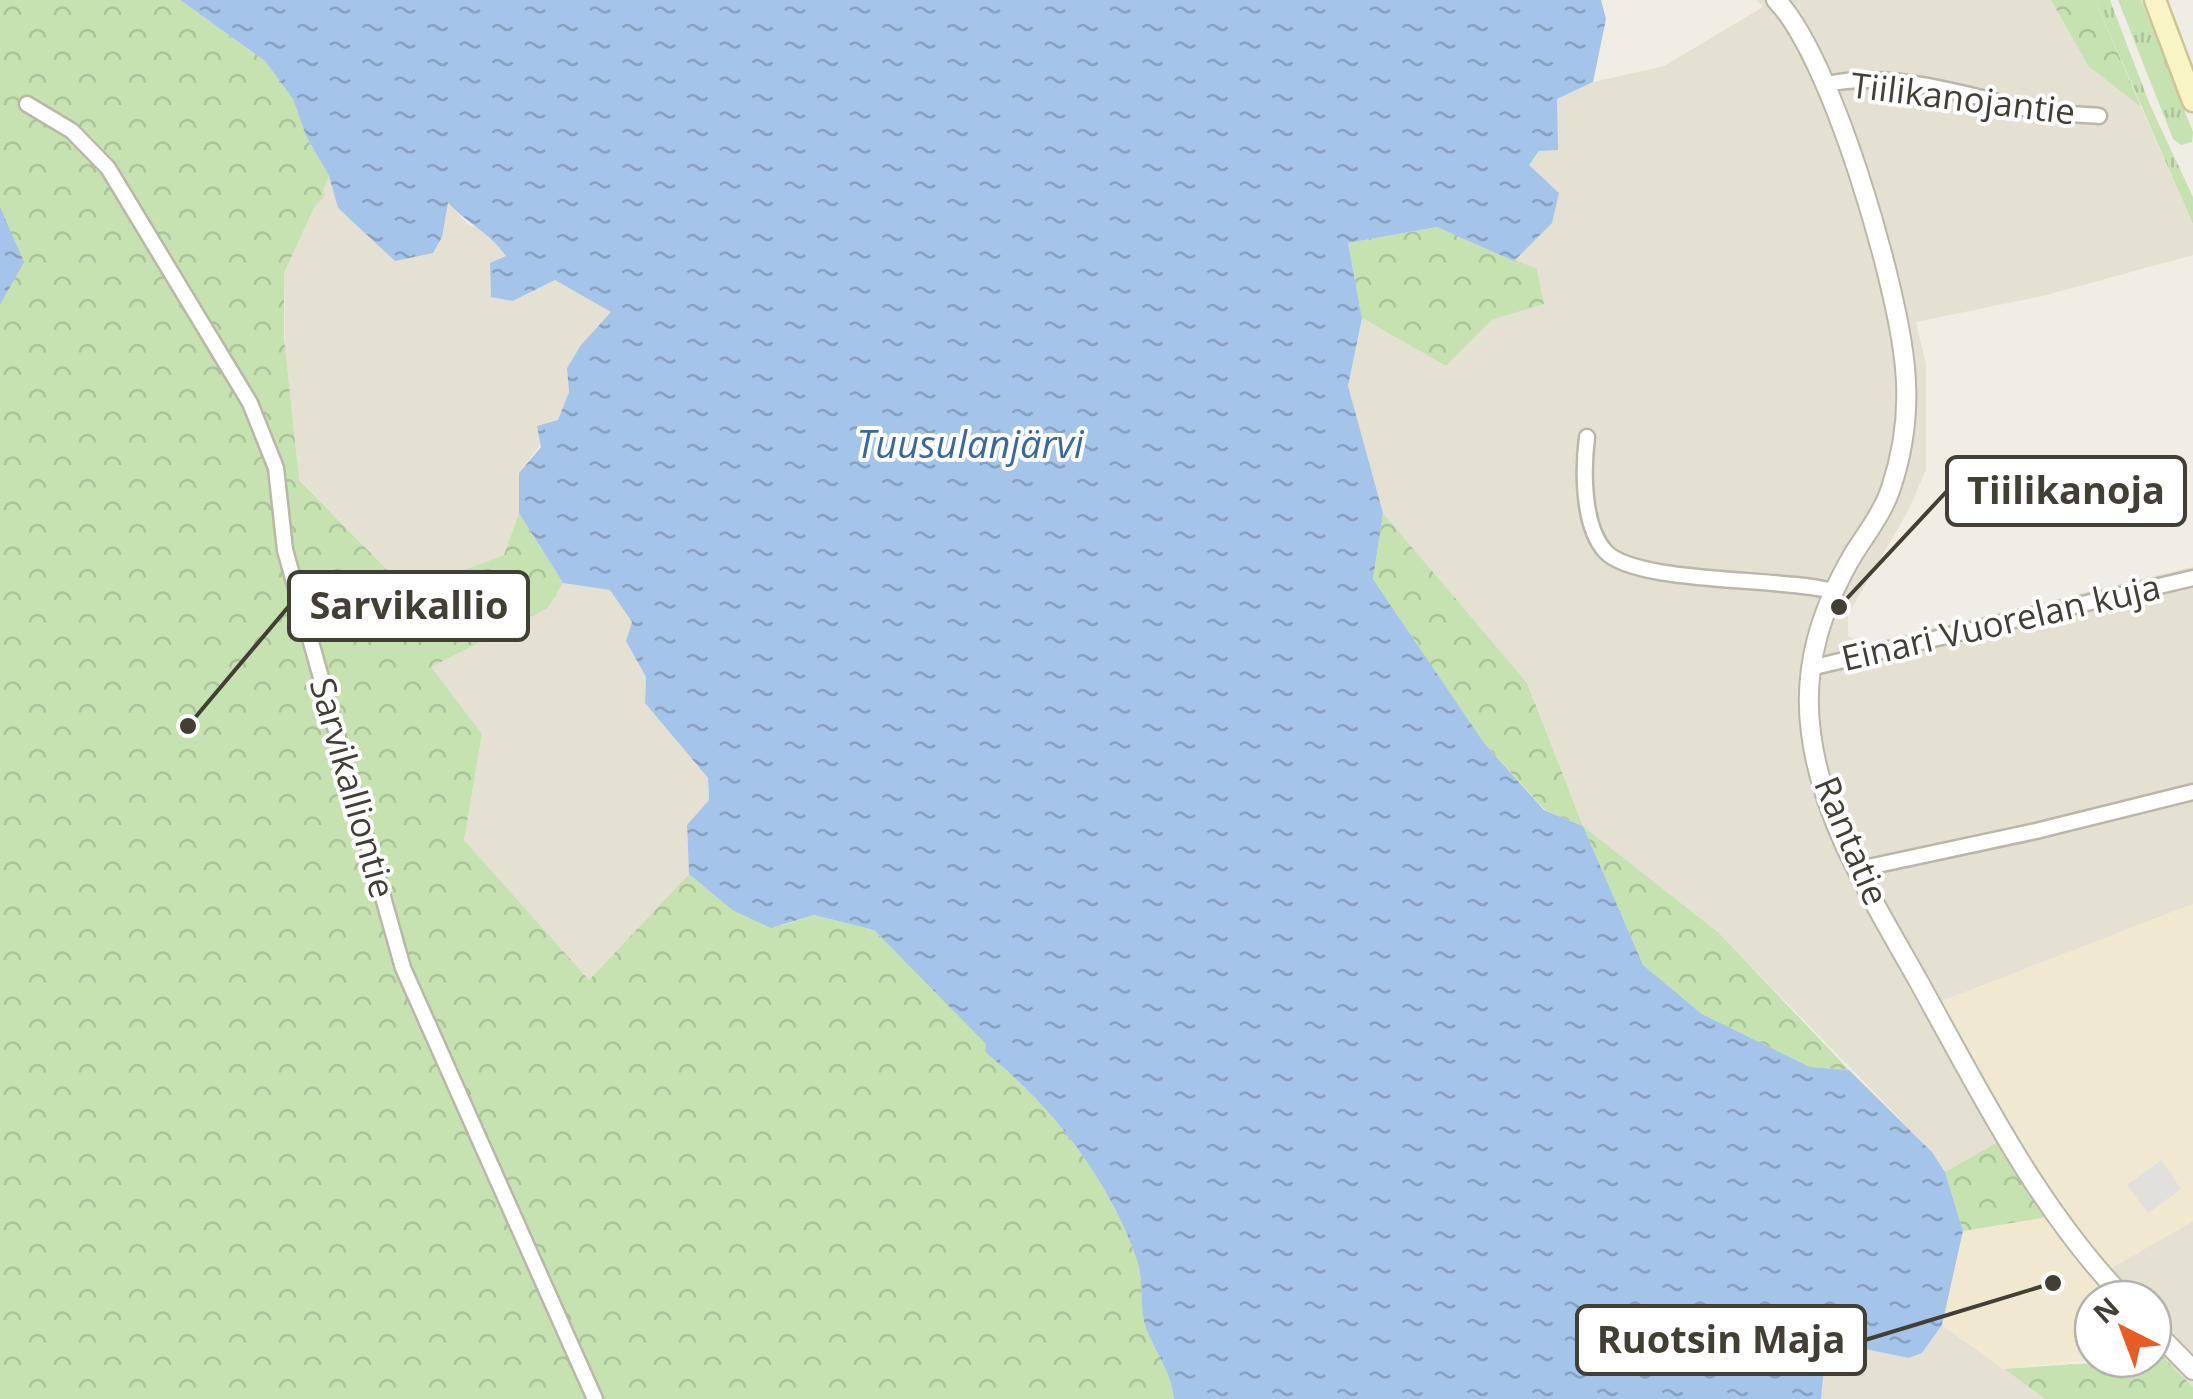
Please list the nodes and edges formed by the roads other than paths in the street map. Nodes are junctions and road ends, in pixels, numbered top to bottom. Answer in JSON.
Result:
{"nodes":[{"id":1,"x":1776,"y":0,"type":"edge"},
{"id":2,"x":2155,"y":0,"type":"edge"},
{"id":3,"x":1826,"y":84,"type":"junction"},
{"id":4,"x":2193,"y":101,"type":"edge"},
{"id":5,"x":27,"y":104,"type":"dead end"},
{"id":6,"x":2100,"y":116,"type":"dead end"},
{"id":7,"x":1588,"y":438,"type":"dead end"},
{"id":8,"x":2193,"y":578,"type":"edge"},
{"id":9,"x":1832,"y":591,"type":"junction"},
{"id":10,"x":1810,"y":668,"type":"junction"},
{"id":11,"x":2193,"y":792,"type":"edge"},
{"id":12,"x":1859,"y":868,"type":"junction"},
{"id":13,"x":2107,"y":1279,"type":"edge"},
{"id":14,"x":595,"y":1399,"type":"edge"}],
"edges":[{"from":1,"to":3,"type":"street","name":"Rantatie"},
{"from":2,"to":4,"type":"main road"},
{"from":3,"to":6,"type":"street","name":"Tiilikanojantie"},
{"from":3,"to":9,"type":"street","name":"Rantatie"},
{"from":5,"to":14,"type":"street","name":"Sarvikalliontie"},
{"from":7,"to":9,"type":"street"},
{"from":8,"to":10,"type":"street","name":"Einari Vuorelan kuja"},
{"from":9,"to":10,"type":"street","name":"Rantatie"},
{"from":10,"to":12,"type":"street","name":"Rantatie"},
{"from":11,"to":12,"type":"street"},
{"from":12,"to":13,"type":"street","name":"Rantatie"}]}
